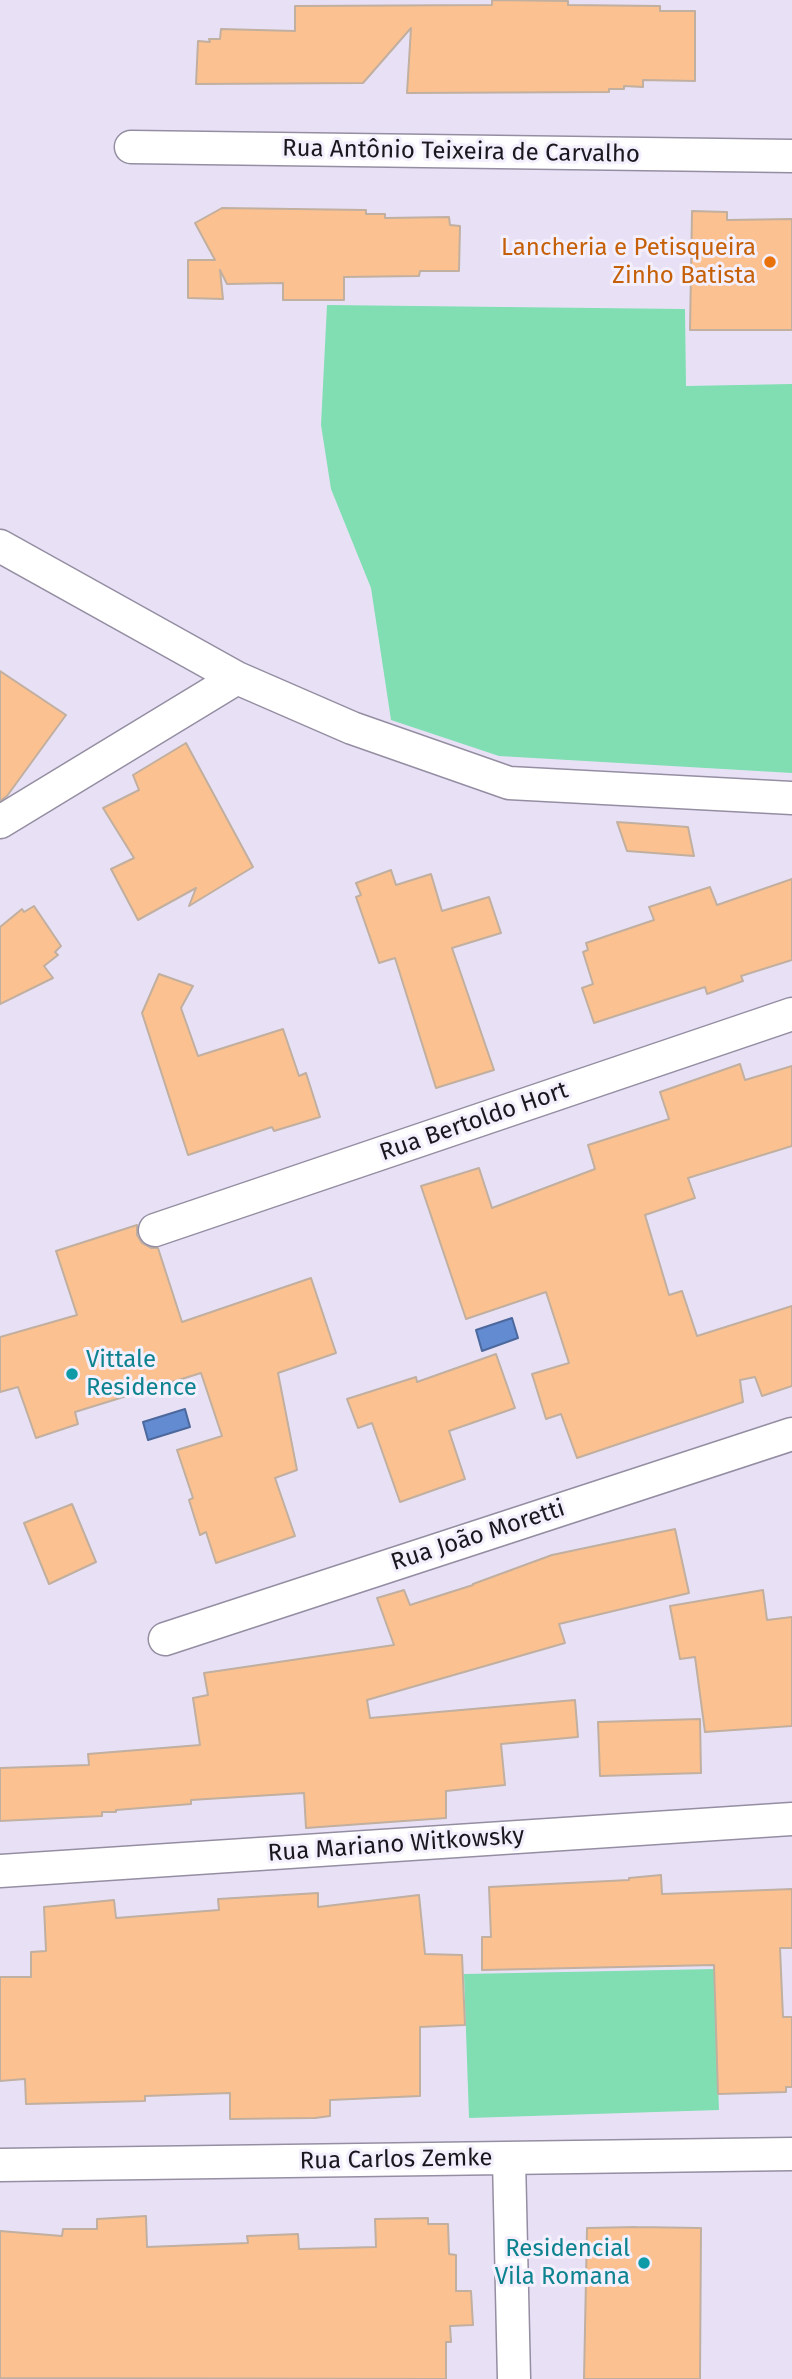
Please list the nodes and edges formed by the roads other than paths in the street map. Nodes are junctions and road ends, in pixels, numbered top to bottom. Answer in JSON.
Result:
{"nodes":[{"id":1,"x":131,"y":147,"type":"dead end"},
{"id":2,"x":792,"y":156,"type":"edge"},
{"id":3,"x":0,"y":546,"type":"edge"},
{"id":4,"x":237,"y":678,"type":"junction"},
{"id":5,"x":792,"y":798,"type":"edge"},
{"id":6,"x":0,"y":822,"type":"edge"},
{"id":7,"x":792,"y":1014,"type":"edge"},
{"id":8,"x":155,"y":1230,"type":"dead end"},
{"id":9,"x":792,"y":1434,"type":"edge"},
{"id":10,"x":165,"y":1639,"type":"dead end"},
{"id":11,"x":792,"y":1819,"type":"edge"},
{"id":12,"x":0,"y":1871,"type":"edge"},
{"id":13,"x":792,"y":2154,"type":"edge"},
{"id":14,"x":509,"y":2159,"type":"junction"},
{"id":15,"x":0,"y":2165,"type":"edge"},
{"id":16,"x":514,"y":2379,"type":"edge"}],
"edges":[{"from":1,"to":2,"type":"street","name":"Rua Antônio Teixeira de Carvalho"},
{"from":3,"to":4,"type":"street"},
{"from":4,"to":5,"type":"street"},
{"from":4,"to":6,"type":"street"},
{"from":7,"to":8,"type":"street","name":"Rua Bertoldo Hort"},
{"from":9,"to":10,"type":"street","name":"Rua João Moretti"},
{"from":11,"to":12,"type":"street","name":"Rua Mariano Witkowsky"},
{"from":13,"to":14,"type":"street","name":"Rua Carlos Zemke"},
{"from":14,"to":15,"type":"street","name":"Rua Carlos Zemke"},
{"from":14,"to":16,"type":"street"}]}
